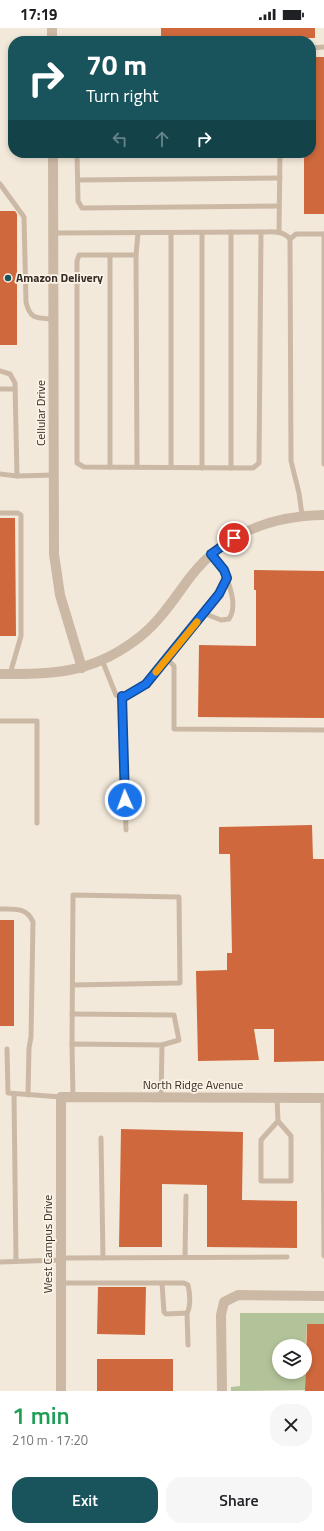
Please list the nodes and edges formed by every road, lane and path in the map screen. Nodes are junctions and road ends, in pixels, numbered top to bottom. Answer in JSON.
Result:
{"nodes":[{"id":1,"x":53,"y":158,"type":"edge"},
{"id":2,"x":77,"y":158,"type":"edge"},
{"id":3,"x":280,"y":158,"type":"edge"},
{"id":4,"x":280,"y":178,"type":"junction"},
{"id":5,"x":78,"y":180,"type":"junction"},
{"id":6,"x":0,"y":184,"type":"edge"},
{"id":7,"x":279,"y":206,"type":"junction"},
{"id":8,"x":231,"y":232,"type":"junction"},
{"id":9,"x":261,"y":232,"type":"junction"},
{"id":10,"x":279,"y":232,"type":"junction"},
{"id":11,"x":53,"y":233,"type":"junction"},
{"id":12,"x":138,"y":233,"type":"junction"},
{"id":13,"x":171,"y":233,"type":"junction"},
{"id":14,"x":202,"y":233,"type":"junction"},
{"id":15,"x":324,"y":234,"type":"edge"},
{"id":16,"x":290,"y":239,"type":"junction"},
{"id":17,"x":110,"y":255,"type":"junction"},
{"id":18,"x":136,"y":255,"type":"junction"},
{"id":19,"x":54,"y":319,"type":"junction"},
{"id":20,"x":0,"y":371,"type":"edge"},
{"id":21,"x":0,"y":389,"type":"edge"},
{"id":22,"x":15,"y":389,"type":"junction"},
{"id":23,"x":324,"y":464,"type":"edge"},
{"id":24,"x":110,"y":467,"type":"junction"},
{"id":25,"x":137,"y":467,"type":"junction"},
{"id":26,"x":171,"y":467,"type":"junction"},
{"id":27,"x":202,"y":468,"type":"junction"},
{"id":28,"x":231,"y":468,"type":"junction"},
{"id":29,"x":0,"y":474,"type":"edge"},
{"id":30,"x":54,"y":475,"type":"junction"},
{"id":31,"x":17,"y":476,"type":"junction"},
{"id":32,"x":0,"y":513,"type":"edge"},
{"id":33,"x":302,"y":515,"type":"junction"},
{"id":34,"x":324,"y":515,"type":"edge"},
{"id":35,"x":211,"y":554,"type":"junction"},
{"id":36,"x":227,"y":578,"type":"junction"},
{"id":37,"x":204,"y":613,"type":"junction"},
{"id":38,"x":167,"y":659,"type":"junction"},
{"id":39,"x":102,"y":660,"type":"junction"},
{"id":40,"x":82,"y":668,"type":"junction"},
{"id":41,"x":5,"y":674,"type":"edge"},
{"id":42,"x":122,"y":696,"type":"junction"},
{"id":43,"x":0,"y":720,"type":"edge"},
{"id":44,"x":324,"y":730,"type":"edge"},
{"id":45,"x":37,"y":823,"type":"dead end"},
{"id":46,"x":126,"y":830,"type":"dead end"},
{"id":47,"x":0,"y":909,"type":"edge"},
{"id":48,"x":73,"y":985,"type":"junction"},
{"id":49,"x":72,"y":1014,"type":"junction"},
{"id":50,"x":72,"y":1044,"type":"junction"},
{"id":51,"x":162,"y":1045,"type":"junction"},
{"id":52,"x":6,"y":1048,"type":"dead end"},
{"id":53,"x":14,"y":1094,"type":"junction"},
{"id":54,"x":28,"y":1094,"type":"junction"},
{"id":55,"x":61,"y":1097,"type":"junction"},
{"id":56,"x":73,"y":1097,"type":"junction"},
{"id":57,"x":161,"y":1098,"type":"junction"},
{"id":58,"x":277,"y":1098,"type":"junction"},
{"id":59,"x":324,"y":1098,"type":"edge"},
{"id":60,"x":278,"y":1121,"type":"junction"},
{"id":61,"x":101,"y":1138,"type":"dead end"},
{"id":62,"x":186,"y":1196,"type":"dead end"},
{"id":63,"x":324,"y":1256,"type":"edge"},
{"id":64,"x":185,"y":1257,"type":"junction"},
{"id":65,"x":287,"y":1257,"type":"dead end"},
{"id":66,"x":103,"y":1258,"type":"junction"},
{"id":67,"x":61,"y":1259,"type":"junction"},
{"id":68,"x":16,"y":1261,"type":"junction"},
{"id":69,"x":0,"y":1262,"type":"edge"},
{"id":70,"x":61,"y":1283,"type":"junction"},
{"id":71,"x":162,"y":1283,"type":"junction"},
{"id":72,"x":324,"y":1296,"type":"edge"},
{"id":73,"x":187,"y":1313,"type":"junction"},
{"id":74,"x":188,"y":1345,"type":"dead end"},
{"id":75,"x":61,"y":1391,"type":"edge"},
{"id":76,"x":222,"y":1391,"type":"edge"}],
"edges":[{"from":1,"to":11,"type":"street","name":"Cellular Drive"},
{"from":2,"to":5,"type":"lane"},
{"from":3,"to":4,"type":"lane"},
{"from":4,"to":5,"type":"lane"},
{"from":4,"to":7,"type":"lane"},
{"from":5,"to":7,"type":"lane"},
{"from":6,"to":19,"type":"lane"},
{"from":7,"to":10,"type":"lane"},
{"from":8,"to":9,"type":"lane"},
{"from":8,"to":14,"type":"lane"},
{"from":8,"to":28,"type":"lane"},
{"from":9,"to":10,"type":"lane"},
{"from":9,"to":28,"type":"lane"},
{"from":10,"to":16,"type":"lane"},
{"from":11,"to":12,"type":"lane"},
{"from":11,"to":19,"type":"street","name":"Cellular Drive"},
{"from":12,"to":13,"type":"lane"},
{"from":12,"to":18,"type":"lane"},
{"from":13,"to":14,"type":"lane"},
{"from":13,"to":26,"type":"lane"},
{"from":14,"to":27,"type":"lane"},
{"from":15,"to":16,"type":"lane"},
{"from":15,"to":23,"type":"lane"},
{"from":16,"to":33,"type":"lane"},
{"from":17,"to":18,"type":"lane"},
{"from":17,"to":24,"type":"lane"},
{"from":17,"to":24,"type":"lane"},
{"from":18,"to":25,"type":"lane"},
{"from":19,"to":30,"type":"street","name":"Cellular Drive"},
{"from":20,"to":22,"type":"lane"},
{"from":21,"to":22,"type":"lane"},
{"from":22,"to":31,"type":"lane"},
{"from":24,"to":25,"type":"lane"},
{"from":25,"to":26,"type":"lane"},
{"from":26,"to":27,"type":"lane"},
{"from":27,"to":28,"type":"lane"},
{"from":29,"to":31,"type":"lane"},
{"from":30,"to":31,"type":"lane"},
{"from":30,"to":40,"type":"street","name":"Cellular Drive"},
{"from":32,"to":41,"type":"lane"},
{"from":33,"to":34,"type":"street"},
{"from":33,"to":35,"type":"street"},
{"from":35,"to":36,"type":"lane"},
{"from":35,"to":39,"type":"street"},
{"from":36,"to":37,"type":"lane"},
{"from":36,"to":37,"type":"lane"},
{"from":37,"to":38,"type":"lane"},
{"from":38,"to":42,"type":"lane"},
{"from":38,"to":44,"type":"lane"},
{"from":39,"to":40,"type":"street"},
{"from":39,"to":42,"type":"lane"},
{"from":40,"to":41,"type":"street"},
{"from":42,"to":46,"type":"lane"},
{"from":43,"to":45,"type":"lane"},
{"from":47,"to":54,"type":"lane"},
{"from":48,"to":48,"type":"lane"},
{"from":48,"to":49,"type":"lane"},
{"from":49,"to":50,"type":"lane"},
{"from":49,"to":51,"type":"lane"},
{"from":50,"to":51,"type":"lane"},
{"from":50,"to":56,"type":"lane"},
{"from":51,"to":57,"type":"lane"},
{"from":52,"to":53,"type":"lane"},
{"from":53,"to":54,"type":"lane"},
{"from":53,"to":68,"type":"lane"},
{"from":54,"to":55,"type":"lane"},
{"from":55,"to":56,"type":"street","name":"North Ridge Avenue"},
{"from":55,"to":67,"type":"street","name":"West Campus Drive"},
{"from":56,"to":57,"type":"street","name":"North Ridge Avenue"},
{"from":57,"to":58,"type":"street","name":"North Ridge Avenue"},
{"from":58,"to":59,"type":"street","name":"North Ridge Avenue"},
{"from":58,"to":60,"type":"lane"},
{"from":59,"to":63,"type":"lane"},
{"from":60,"to":60,"type":"lane"},
{"from":61,"to":66,"type":"lane"},
{"from":62,"to":64,"type":"lane"},
{"from":64,"to":65,"type":"lane"},
{"from":64,"to":66,"type":"lane"},
{"from":66,"to":67,"type":"lane"},
{"from":67,"to":68,"type":"lane"},
{"from":67,"to":70,"type":"street","name":"West Campus Drive"},
{"from":68,"to":69,"type":"lane"},
{"from":70,"to":71,"type":"lane"},
{"from":70,"to":75,"type":"street","name":"West Campus Drive"},
{"from":71,"to":73,"type":"lane"},
{"from":71,"to":73,"type":"lane"},
{"from":72,"to":76,"type":"street"},
{"from":73,"to":74,"type":"lane"}]}
